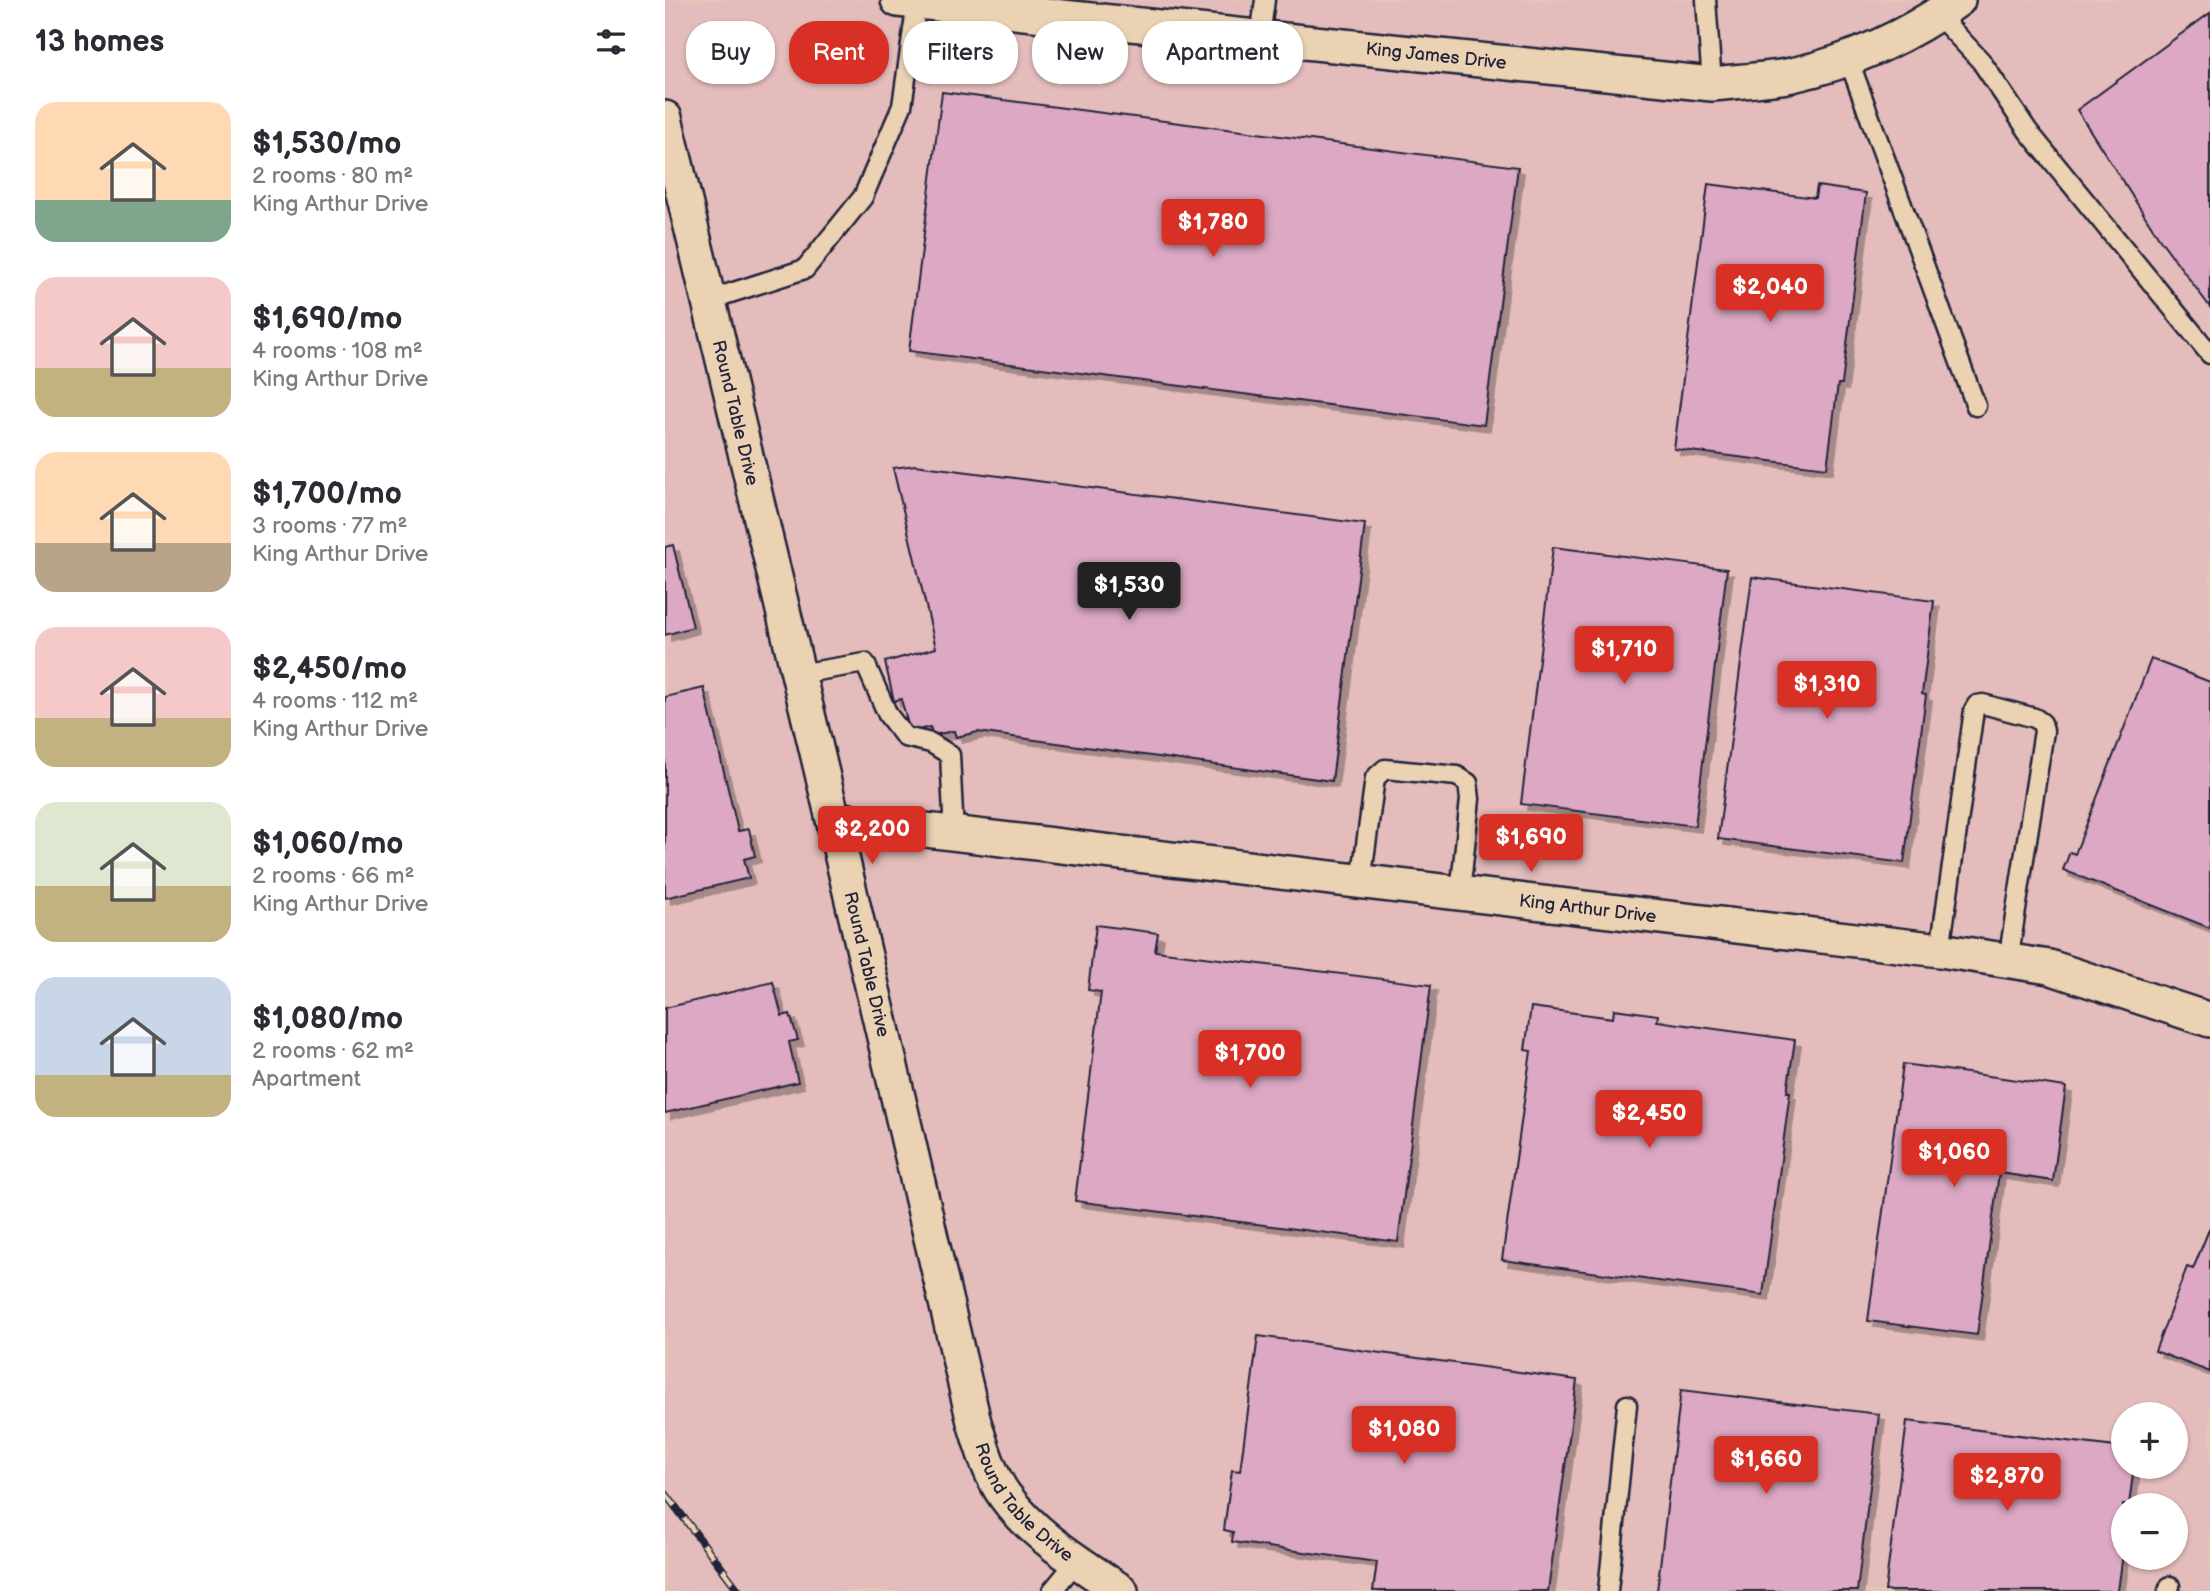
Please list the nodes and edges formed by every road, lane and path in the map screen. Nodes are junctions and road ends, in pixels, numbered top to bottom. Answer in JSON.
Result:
{"nodes":[{"id":1,"x":1265,"y":0,"type":"edge"},
{"id":2,"x":1706,"y":0,"type":"edge"},
{"id":3,"x":908,"y":1,"type":"edge"},
{"id":4,"x":1948,"y":7,"type":"edge"},
{"id":5,"x":1262,"y":21,"type":"edge"},
{"id":6,"x":1142,"y":25,"type":"edge"},
{"id":7,"x":1303,"y":41,"type":"edge"},
{"id":8,"x":1848,"y":58,"type":"junction"},
{"id":9,"x":1712,"y":84,"type":"junction"},
{"id":10,"x":665,"y":118,"type":"edge"},
{"id":11,"x":709,"y":300,"type":"junction"},
{"id":12,"x":2210,"y":354,"type":"edge"},
{"id":13,"x":1976,"y":406,"type":"dead end"},
{"id":14,"x":798,"y":674,"type":"junction"},
{"id":15,"x":833,"y":819,"type":"junction"},
{"id":16,"x":954,"y":834,"type":"junction"},
{"id":17,"x":1360,"y":882,"type":"junction"},
{"id":18,"x":1460,"y":893,"type":"junction"},
{"id":19,"x":1940,"y":950,"type":"junction"},
{"id":20,"x":2008,"y":961,"type":"junction"},
{"id":21,"x":2210,"y":1020,"type":"edge"},
{"id":22,"x":1627,"y":1405,"type":"dead end"},
{"id":23,"x":1077,"y":1561,"type":"junction"},
{"id":24,"x":1052,"y":1591,"type":"edge"},
{"id":25,"x":1121,"y":1591,"type":"edge"},
{"id":26,"x":1608,"y":1591,"type":"edge"}],
"edges":[{"from":1,"to":5,"type":"lane"},
{"from":2,"to":9,"type":"lane"},
{"from":3,"to":6,"type":"street","name":"King James Drive"},
{"from":3,"to":11,"type":"lane"},
{"from":4,"to":8,"type":"street","name":"King James Drive"},
{"from":4,"to":12,"type":"lane"},
{"from":7,"to":9,"type":"street","name":"King James Drive"},
{"from":8,"to":9,"type":"street","name":"King James Drive"},
{"from":8,"to":13,"type":"lane"},
{"from":10,"to":11,"type":"street","name":"Round Table Drive"},
{"from":11,"to":14,"type":"street","name":"Round Table Drive"},
{"from":14,"to":15,"type":"street","name":"Round Table Drive"},
{"from":14,"to":16,"type":"lane"},
{"from":15,"to":16,"type":"street","name":"King Arthur Drive"},
{"from":15,"to":23,"type":"street","name":"Round Table Drive"},
{"from":16,"to":17,"type":"street","name":"King Arthur Drive"},
{"from":17,"to":18,"type":"street","name":"King Arthur Drive"},
{"from":17,"to":18,"type":"lane"},
{"from":18,"to":19,"type":"street","name":"King Arthur Drive"},
{"from":19,"to":20,"type":"street","name":"King Arthur Drive"},
{"from":19,"to":20,"type":"lane"},
{"from":20,"to":21,"type":"street","name":"King Arthur Drive"},
{"from":22,"to":26,"type":"lane"},
{"from":23,"to":24,"type":"lane"},
{"from":23,"to":25,"type":"street","name":"Round Table Drive"}]}
